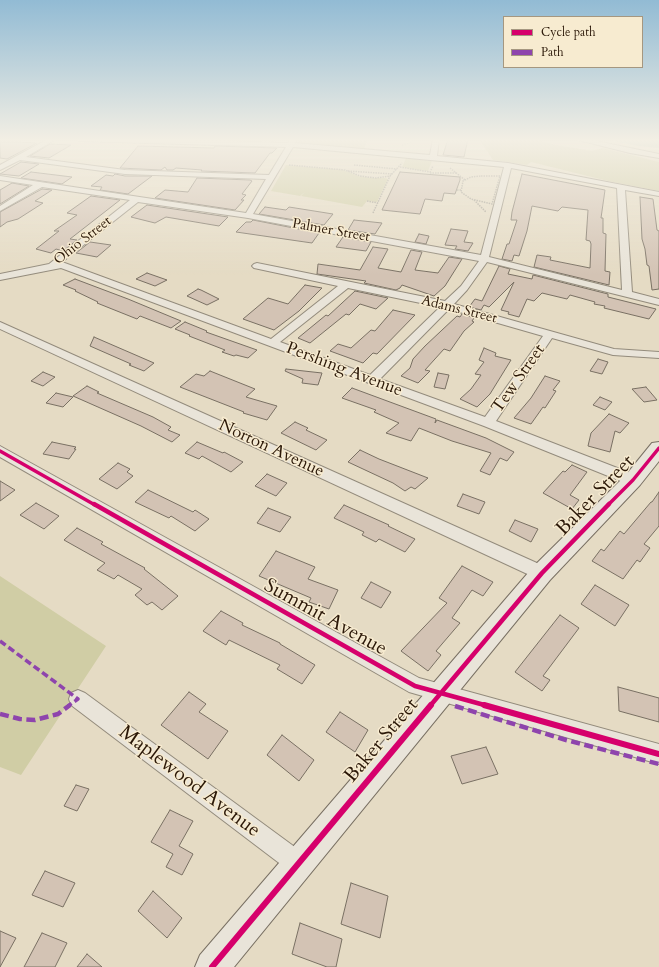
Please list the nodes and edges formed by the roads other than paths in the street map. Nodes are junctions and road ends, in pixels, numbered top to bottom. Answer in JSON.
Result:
{"nodes":[{"id":1,"x":40,"y":184,"type":"joint"},
{"id":2,"x":267,"y":184,"type":"edge"},
{"id":3,"x":503,"y":184,"type":"edge"},
{"id":4,"x":606,"y":184,"type":"edge"},
{"id":5,"x":621,"y":187,"type":"junction"},
{"id":6,"x":659,"y":194,"type":"edge"},
{"id":7,"x":138,"y":198,"type":"junction"},
{"id":8,"x":0,"y":209,"type":"edge"},
{"id":9,"x":248,"y":216,"type":"junction"},
{"id":10,"x":485,"y":258,"type":"junction"},
{"id":11,"x":52,"y":266,"type":"junction"},
{"id":12,"x":257,"y":266,"type":"dead end"},
{"id":13,"x":0,"y":277,"type":"edge"},
{"id":14,"x":345,"y":285,"type":"junction"},
{"id":15,"x":627,"y":294,"type":"junction"},
{"id":16,"x":659,"y":302,"type":"edge"},
{"id":17,"x":447,"y":305,"type":"junction"},
{"id":18,"x":0,"y":325,"type":"edge"},
{"id":19,"x":550,"y":334,"type":"junction"},
{"id":20,"x":272,"y":343,"type":"junction"},
{"id":21,"x":659,"y":355,"type":"edge"},
{"id":22,"x":372,"y":380,"type":"junction"},
{"id":23,"x":488,"y":423,"type":"junction"},
{"id":24,"x":659,"y":448,"type":"edge"},
{"id":25,"x":0,"y":451,"type":"edge"},
{"id":26,"x":633,"y":480,"type":"junction"},
{"id":27,"x":542,"y":573,"type":"junction"},
{"id":28,"x":441,"y":693,"type":"junction"},
{"id":29,"x":78,"y":699,"type":"dead end"},
{"id":30,"x":659,"y":754,"type":"edge"},
{"id":31,"x":299,"y":864,"type":"junction"},
{"id":32,"x":212,"y":967,"type":"edge"}],
"edges":[{"from":1,"to":7,"type":"street","name":"Palmer Street"},
{"from":1,"to":8,"type":"street"},
{"from":2,"to":9,"type":"street"},
{"from":3,"to":10,"type":"street"},
{"from":4,"to":5,"type":"street"},
{"from":5,"to":6,"type":"street"},
{"from":5,"to":15,"type":"street"},
{"from":7,"to":9,"type":"street","name":"Palmer Street"},
{"from":7,"to":11,"type":"street","name":"Ohio Street"},
{"from":9,"to":10,"type":"street","name":"Palmer Street"},
{"from":10,"to":15,"type":"street","name":"Palmer Street"},
{"from":10,"to":17,"type":"street"},
{"from":11,"to":13,"type":"street","name":"Ohio Street"},
{"from":11,"to":20,"type":"street","name":"Pershing Avenue"},
{"from":12,"to":14,"type":"street","name":"Adams Street"},
{"from":14,"to":17,"type":"street","name":"Adams Street"},
{"from":14,"to":20,"type":"street"},
{"from":15,"to":16,"type":"street","name":"Palmer Street"},
{"from":17,"to":19,"type":"street","name":"Adams Street"},
{"from":17,"to":22,"type":"street"},
{"from":18,"to":27,"type":"street","name":"Norton Avenue"},
{"from":19,"to":21,"type":"street","name":"Adams Street"},
{"from":19,"to":23,"type":"street","name":"Tew Street"},
{"from":20,"to":22,"type":"street","name":"Pershing Avenue"},
{"from":22,"to":23,"type":"street","name":"Pershing Avenue"},
{"from":23,"to":26,"type":"street","name":"Pershing Avenue"},
{"from":24,"to":26,"type":"street","name":"Baker Street"},
{"from":25,"to":28,"type":"street","name":"Summit Avenue"},
{"from":26,"to":27,"type":"street","name":"Baker Street"},
{"from":27,"to":28,"type":"street","name":"Baker Street"},
{"from":28,"to":30,"type":"street","name":"Summit Avenue"},
{"from":28,"to":31,"type":"street","name":"Baker Street"},
{"from":29,"to":31,"type":"street","name":"Maplewood Avenue"},
{"from":31,"to":32,"type":"street","name":"Baker Street"}]}
